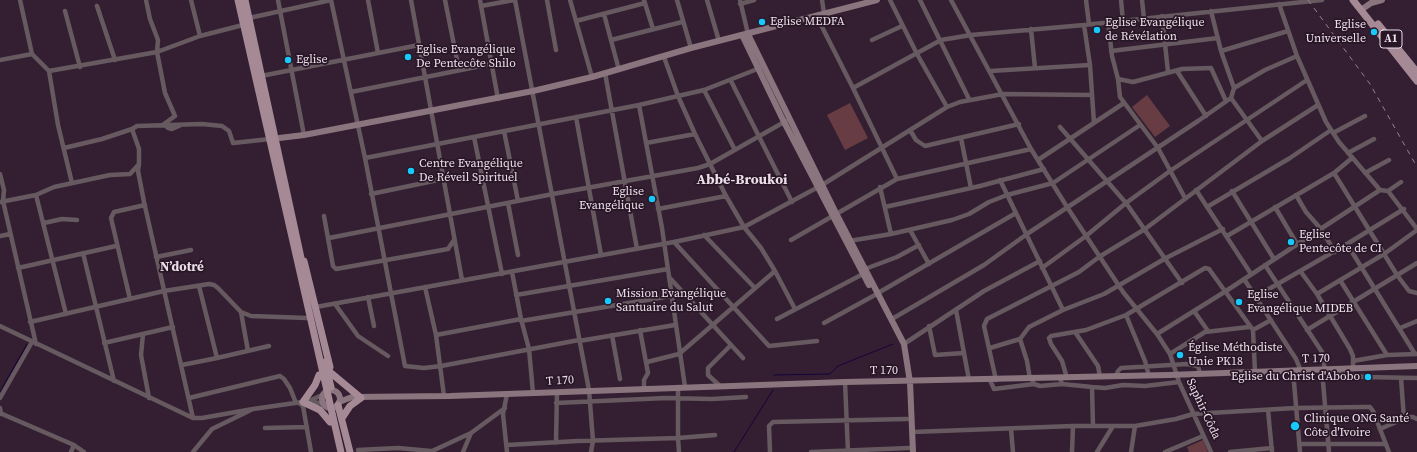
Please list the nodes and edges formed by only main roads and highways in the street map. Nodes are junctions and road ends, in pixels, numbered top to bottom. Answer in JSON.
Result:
{"nodes":[{"id":1,"x":238,"y":0,"type":"edge"},
{"id":2,"x":245,"y":0,"type":"edge"},
{"id":3,"x":1353,"y":0,"type":"edge"},
{"id":4,"x":1359,"y":0,"type":"edge"},
{"id":5,"x":1363,"y":9,"type":"junction"},
{"id":6,"x":1417,"y":72,"type":"edge"},
{"id":7,"x":1417,"y":81,"type":"edge"},
{"id":8,"x":273,"y":139,"type":"junction"},
{"id":9,"x":298,"y":256,"type":"junction"},
{"id":10,"x":325,"y":373,"type":"junction"},
{"id":11,"x":337,"y":392,"type":"road end"},
{"id":12,"x":323,"y":394,"type":"road end"},
{"id":13,"x":339,"y":404,"type":"road end"},
{"id":14,"x":325,"y":405,"type":"road end"},
{"id":15,"x":342,"y":418,"type":"junction"},
{"id":16,"x":330,"y":422,"type":"junction"},
{"id":17,"x":340,"y":437,"type":"junction"},
{"id":18,"x":337,"y":452,"type":"edge"},
{"id":19,"x":341,"y":452,"type":"edge"},
{"id":20,"x":345,"y":452,"type":"edge"},
{"id":21,"x":350,"y":452,"type":"edge"}],
"edges":[{"from":1,"to":8,"type":"main road"},
{"from":2,"to":8,"type":"main road"},
{"from":3,"to":5,"type":"main road","number":"A1"},
{"from":4,"to":5,"type":"main road","number":"A1"},
{"from":5,"to":6,"type":"main road","number":"A1"},
{"from":5,"to":7,"type":"main road","number":"A1"},
{"from":8,"to":9,"type":"main road"},
{"from":9,"to":10,"type":"main road"},
{"from":9,"to":10,"type":"main road"},
{"from":9,"to":10,"type":"main road"},
{"from":10,"to":11,"type":"main road"},
{"from":10,"to":12,"type":"main road"},
{"from":10,"to":15,"type":"main road"},
{"from":10,"to":16,"type":"main road"},
{"from":10,"to":17,"type":"main road"},
{"from":13,"to":15,"type":"main road"},
{"from":14,"to":16,"type":"main road"},
{"from":15,"to":21,"type":"main road"},
{"from":16,"to":18,"type":"main road"},
{"from":17,"to":19,"type":"main road"},
{"from":17,"to":20,"type":"main road"}]}
